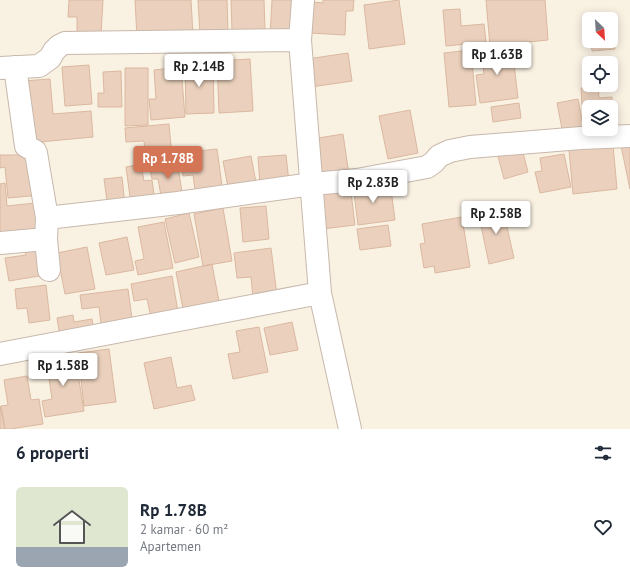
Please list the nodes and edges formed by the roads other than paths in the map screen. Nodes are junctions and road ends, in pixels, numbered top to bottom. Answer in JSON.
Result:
{"nodes":[{"id":1,"x":303,"y":0,"type":"edge"},
{"id":2,"x":300,"y":40,"type":"junction"},
{"id":3,"x":8,"y":68,"type":"edge"},
{"id":4,"x":630,"y":136,"type":"edge"},
{"id":5,"x":312,"y":184,"type":"junction"},
{"id":6,"x":46,"y":228,"type":"junction"},
{"id":7,"x":0,"y":243,"type":"edge"},
{"id":8,"x":48,"y":270,"type":"dead end"},
{"id":9,"x":320,"y":293,"type":"junction"},
{"id":10,"x":0,"y":354,"type":"edge"},
{"id":11,"x":349,"y":424,"type":"edge"}],
"edges":[{"from":1,"to":2,"type":"street"},
{"from":2,"to":3,"type":"street"},
{"from":2,"to":5,"type":"street"},
{"from":3,"to":6,"type":"street"},
{"from":4,"to":5,"type":"street"},
{"from":5,"to":6,"type":"street"},
{"from":5,"to":9,"type":"street"},
{"from":6,"to":7,"type":"street"},
{"from":6,"to":8,"type":"street"},
{"from":9,"to":10,"type":"street"},
{"from":9,"to":11,"type":"street"}]}
